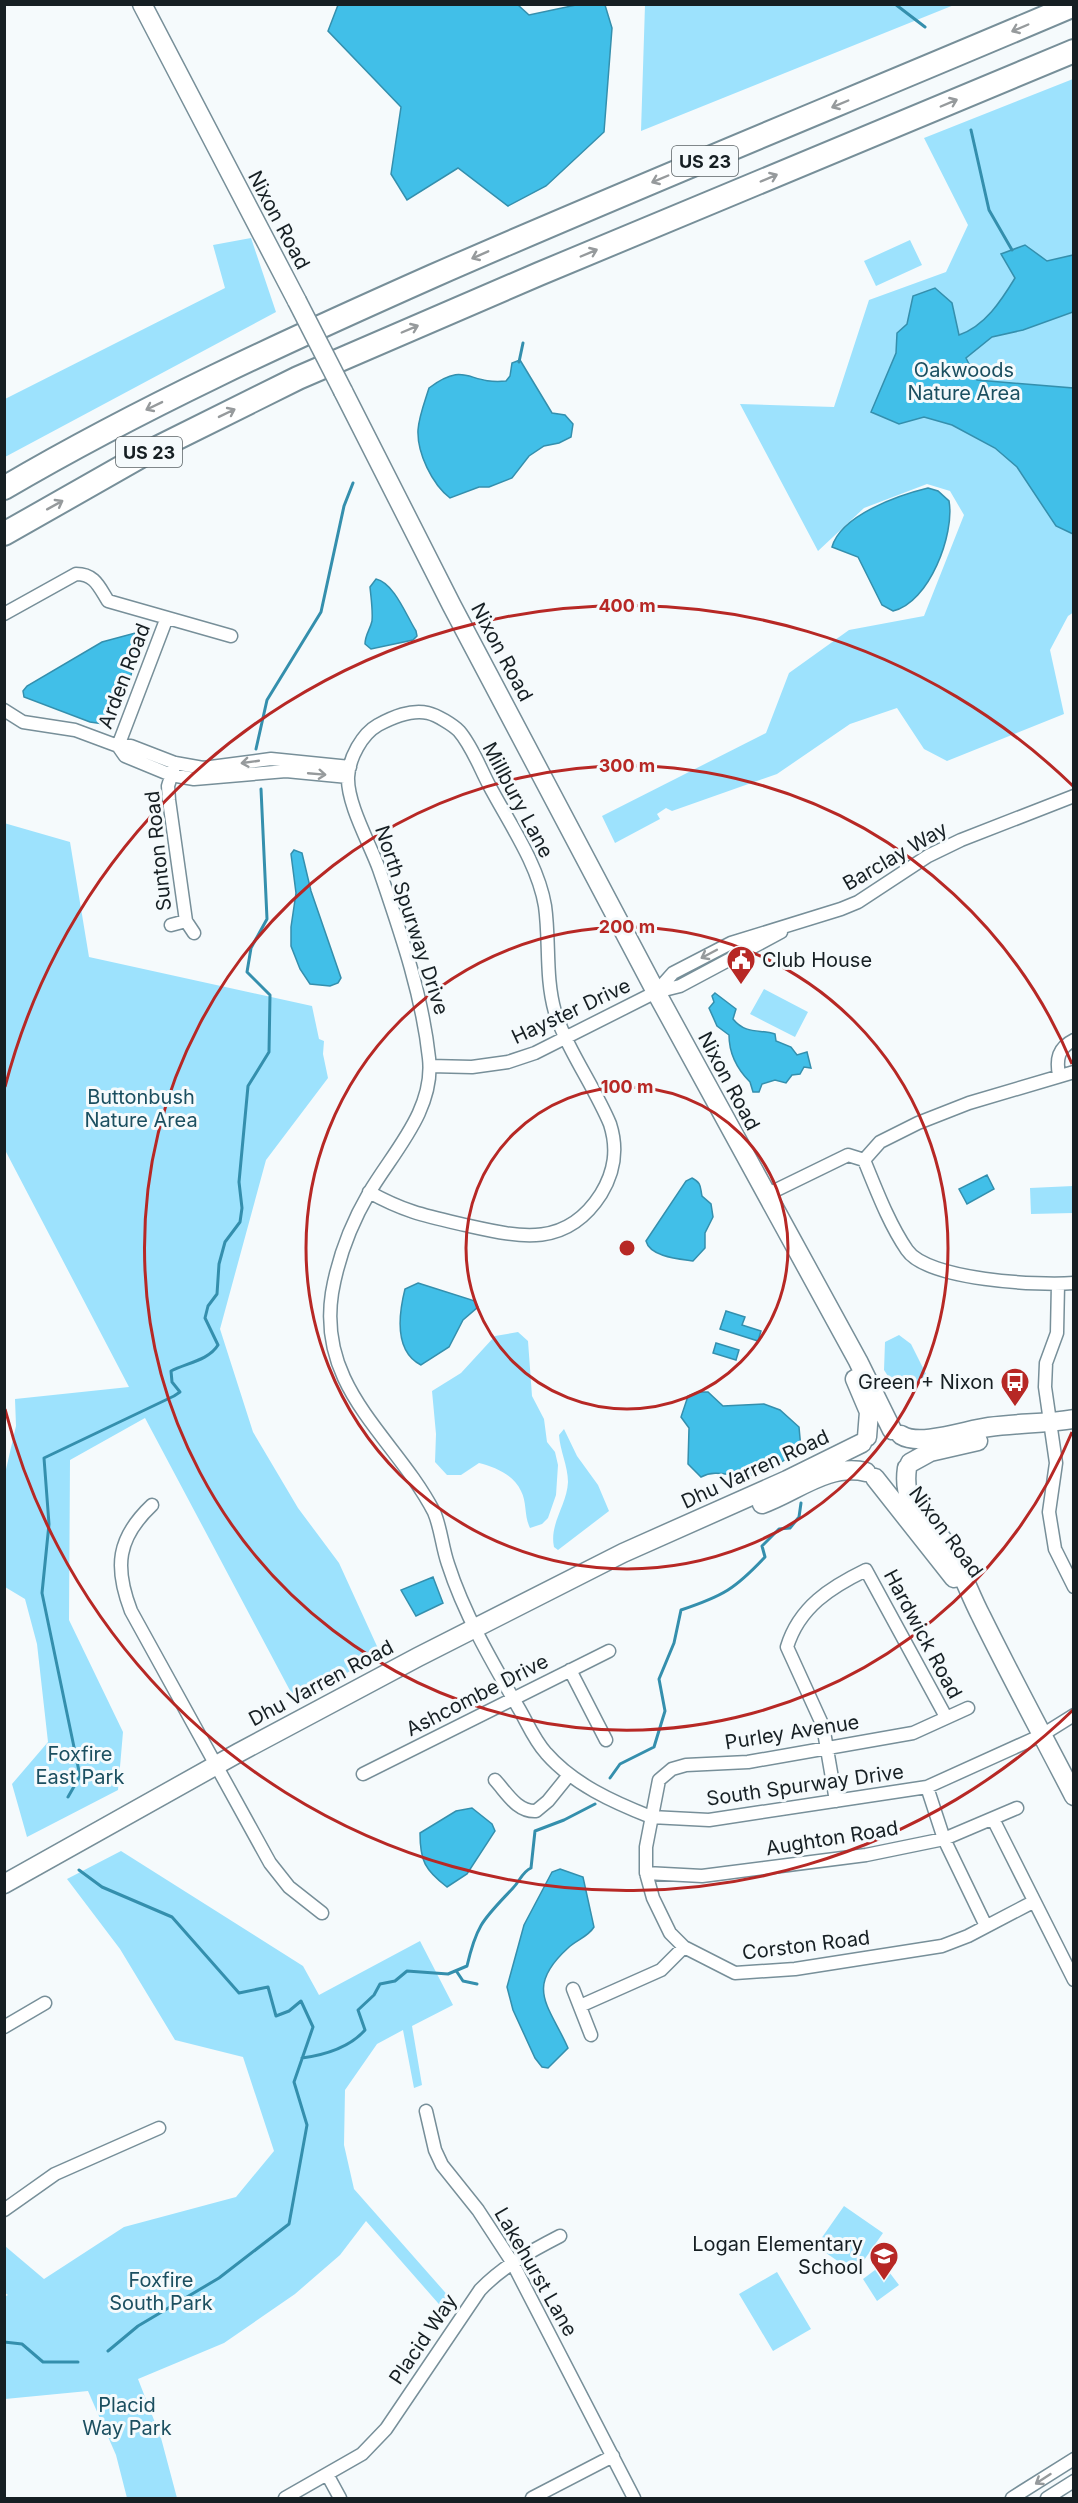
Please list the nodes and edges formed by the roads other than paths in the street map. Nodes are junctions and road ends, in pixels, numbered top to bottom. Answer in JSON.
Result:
{"nodes":[{"id":1,"x":141,"y":4,"type":"edge"},
{"id":2,"x":1074,"y":5,"type":"edge"},
{"id":3,"x":1074,"y":51,"type":"edge"},
{"id":4,"x":4,"y":488,"type":"edge"},
{"id":5,"x":4,"y":534,"type":"edge"},
{"id":6,"x":4,"y":614,"type":"edge"},
{"id":7,"x":166,"y":620,"type":"junction"},
{"id":8,"x":231,"y":636,"type":"dead end"},
{"id":9,"x":4,"y":710,"type":"edge"},
{"id":10,"x":118,"y":746,"type":"junction"},
{"id":11,"x":173,"y":769,"type":"junction"},
{"id":12,"x":349,"y":772,"type":"junction"},
{"id":13,"x":1074,"y":796,"type":"edge"},
{"id":14,"x":186,"y":921,"type":"junction"},
{"id":15,"x":171,"y":925,"type":"dead end"},
{"id":16,"x":194,"y":933,"type":"dead end"},
{"id":17,"x":656,"y":992,"type":"junction"},
{"id":18,"x":565,"y":1035,"type":"junction"},
{"id":19,"x":1074,"y":1040,"type":"edge"},
{"id":20,"x":430,"y":1066,"type":"junction"},
{"id":21,"x":1074,"y":1072,"type":"edge"},
{"id":22,"x":1059,"y":1075,"type":"junction"},
{"id":23,"x":864,"y":1160,"type":"junction"},
{"id":24,"x":369,"y":1192,"type":"junction"},
{"id":25,"x":766,"y":1195,"type":"junction"},
{"id":26,"x":1074,"y":1283,"type":"edge"},
{"id":27,"x":1058,"y":1284,"type":"junction"},
{"id":28,"x":831,"y":1316,"type":"junction"},
{"id":29,"x":1074,"y":1419,"type":"edge"},
{"id":30,"x":1050,"y":1423,"type":"junction"},
{"id":31,"x":1025,"y":1426,"type":"junction"},
{"id":32,"x":897,"y":1433,"type":"junction"},
{"id":33,"x":864,"y":1440,"type":"junction"},
{"id":34,"x":908,"y":1465,"type":"junction"},
{"id":35,"x":871,"y":1475,"type":"junction"},
{"id":36,"x":152,"y":1505,"type":"dead end"},
{"id":37,"x":666,"y":1536,"type":"junction"},
{"id":38,"x":1074,"y":1587,"type":"edge"},
{"id":39,"x":979,"y":1614,"type":"junction"},
{"id":40,"x":475,"y":1628,"type":"junction"},
{"id":41,"x":609,"y":1651,"type":"dead end"},
{"id":42,"x":570,"y":1670,"type":"junction"},
{"id":43,"x":513,"y":1698,"type":"junction"},
{"id":44,"x":968,"y":1708,"type":"dead end"},
{"id":45,"x":1074,"y":1715,"type":"edge"},
{"id":46,"x":946,"y":1717,"type":"junction"},
{"id":47,"x":1042,"y":1735,"type":"junction"},
{"id":48,"x":606,"y":1740,"type":"dead end"},
{"id":49,"x":826,"y":1747,"type":"junction"},
{"id":50,"x":216,"y":1766,"type":"junction"},
{"id":51,"x":363,"y":1774,"type":"dead end"},
{"id":52,"x":569,"y":1775,"type":"junction"},
{"id":53,"x":495,"y":1780,"type":"dead end"},
{"id":54,"x":927,"y":1787,"type":"junction"},
{"id":55,"x":1074,"y":1796,"type":"edge"},
{"id":56,"x":836,"y":1801,"type":"junction"},
{"id":57,"x":1017,"y":1808,"type":"dead end"},
{"id":58,"x":651,"y":1818,"type":"junction"},
{"id":59,"x":993,"y":1819,"type":"junction"},
{"id":60,"x":944,"y":1839,"type":"junction"},
{"id":61,"x":646,"y":1873,"type":"junction"},
{"id":62,"x":4,"y":1884,"type":"edge"},
{"id":63,"x":1033,"y":1902,"type":"junction"},
{"id":64,"x":322,"y":1913,"type":"dead end"},
{"id":65,"x":986,"y":1926,"type":"junction"},
{"id":66,"x":684,"y":1947,"type":"junction"},
{"id":67,"x":1074,"y":1980,"type":"edge"},
{"id":68,"x":573,"y":1989,"type":"dead end"},
{"id":69,"x":45,"y":2003,"type":"dead end"},
{"id":70,"x":580,"y":2006,"type":"junction"},
{"id":71,"x":4,"y":2027,"type":"edge"},
{"id":72,"x":591,"y":2035,"type":"dead end"},
{"id":73,"x":426,"y":2111,"type":"dead end"},
{"id":74,"x":159,"y":2128,"type":"dead end"},
{"id":75,"x":4,"y":2210,"type":"edge"},
{"id":76,"x":560,"y":2236,"type":"dead end"},
{"id":77,"x":512,"y":2262,"type":"junction"},
{"id":78,"x":613,"y":2456,"type":"junction"},
{"id":79,"x":1074,"y":2459,"type":"edge"},
{"id":80,"x":328,"y":2476,"type":"junction"},
{"id":81,"x":1074,"y":2481,"type":"edge"},
{"id":82,"x":285,"y":2499,"type":"edge"},
{"id":83,"x":340,"y":2499,"type":"edge"},
{"id":84,"x":532,"y":2499,"type":"edge"},
{"id":85,"x":634,"y":2499,"type":"edge"},
{"id":86,"x":1012,"y":2499,"type":"edge"},
{"id":87,"x":1047,"y":2499,"type":"edge"}],
"edges":[{"from":1,"to":17,"type":"main road","name":"Nixon Road","bridge":true},
{"from":2,"to":4,"type":"highway","number":"US 23","one_way":true},
{"from":5,"to":3,"type":"highway","number":"US 23","one_way":true},
{"from":6,"to":7,"type":"street"},
{"from":7,"to":8,"type":"street"},
{"from":7,"to":10,"type":"street","name":"Arden Road"},
{"from":9,"to":10,"type":"street"},
{"from":10,"to":11,"type":"street"},
{"from":11,"to":12,"type":"street"},
{"from":11,"to":14,"type":"street","name":"Sunton Road"},
{"from":12,"to":18,"type":"street","name":"Millbury Lane"},
{"from":12,"to":20,"type":"street","name":"North Spurway Drive"},
{"from":13,"to":17,"type":"street","name":"Barclay Way"},
{"from":14,"to":15,"type":"street"},
{"from":14,"to":16,"type":"street","name":"Sunton Road"},
{"from":17,"to":18,"type":"street","name":"Hayster Drive"},
{"from":17,"to":25,"type":"main road","name":"Nixon Road"},
{"from":18,"to":20,"type":"street","name":"Hayster Drive"},
{"from":18,"to":24,"type":"street","name":"Millbury Lane"},
{"from":19,"to":22,"type":"street"},
{"from":20,"to":24,"type":"street","name":"North Spurway Drive"},
{"from":21,"to":22,"type":"street"},
{"from":22,"to":23,"type":"street"},
{"from":23,"to":25,"type":"street"},
{"from":23,"to":27,"type":"street"},
{"from":24,"to":40,"type":"street","name":"North Spurway Drive"},
{"from":25,"to":28,"type":"main road","name":"Nixon Road"},
{"from":26,"to":27,"type":"street"},
{"from":27,"to":30,"type":"street"},
{"from":28,"to":32,"type":"main road","name":"Nixon Road"},
{"from":28,"to":33,"type":"main road","name":"Nixon Road"},
{"from":29,"to":30,"type":"main road"},
{"from":30,"to":31,"type":"main road"},
{"from":30,"to":38,"type":"street"},
{"from":31,"to":32,"type":"main road"},
{"from":31,"to":34,"type":"main road"},
{"from":32,"to":33,"type":"main road"},
{"from":32,"to":34,"type":"main road"},
{"from":33,"to":35,"type":"main road"},
{"from":33,"to":37,"type":"main road","name":"Dhu Varren Road"},
{"from":34,"to":35,"type":"main road"},
{"from":34,"to":39,"type":"main road","name":"Nixon Road"},
{"from":35,"to":37,"type":"main road","name":"Dhu Varren Road"},
{"from":35,"to":39,"type":"main road","name":"Nixon Road"},
{"from":36,"to":50,"type":"street"},
{"from":37,"to":40,"type":"main road","name":"Dhu Varren Road"},
{"from":39,"to":47,"type":"main road","name":"Nixon Road"},
{"from":40,"to":43,"type":"street","name":"South Spurway Drive"},
{"from":40,"to":50,"type":"main road","name":"Dhu Varren Road"},
{"from":41,"to":42,"type":"street","name":"Ashcombe Drive"},
{"from":42,"to":43,"type":"street","name":"Ashcombe Drive"},
{"from":42,"to":48,"type":"street"},
{"from":43,"to":51,"type":"street","name":"Ashcombe Drive"},
{"from":43,"to":52,"type":"street","name":"South Spurway Drive"},
{"from":44,"to":46,"type":"street","name":"Purley Avenue"},
{"from":45,"to":47,"type":"street","name":"South Spurway Drive"},
{"from":46,"to":49,"type":"street","name":"Purley Avenue"},
{"from":46,"to":49,"type":"street","name":"Hardwick Road"},
{"from":47,"to":54,"type":"street","name":"South Spurway Drive"},
{"from":47,"to":55,"type":"main road","name":"Nixon Road"},
{"from":49,"to":56,"type":"street"},
{"from":49,"to":58,"type":"street","name":"Purley Avenue"},
{"from":50,"to":62,"type":"main road","name":"Dhu Varren Road"},
{"from":50,"to":64,"type":"street"},
{"from":52,"to":53,"type":"street"},
{"from":52,"to":58,"type":"street","name":"South Spurway Drive"},
{"from":54,"to":56,"type":"street","name":"South Spurway Drive"},
{"from":54,"to":60,"type":"street"},
{"from":56,"to":58,"type":"street","name":"South Spurway Drive"},
{"from":57,"to":59,"type":"street","name":"Aughton Road"},
{"from":58,"to":61,"type":"street","name":"Corston Road"},
{"from":59,"to":60,"type":"street","name":"Aughton Road"},
{"from":59,"to":63,"type":"street"},
{"from":60,"to":61,"type":"street","name":"Aughton Road"},
{"from":60,"to":65,"type":"street"},
{"from":61,"to":66,"type":"street","name":"Corston Road"},
{"from":63,"to":65,"type":"street","name":"Corston Road"},
{"from":63,"to":67,"type":"street"},
{"from":65,"to":66,"type":"street","name":"Corston Road"},
{"from":66,"to":70,"type":"street"},
{"from":68,"to":70,"type":"street"},
{"from":69,"to":71,"type":"street"},
{"from":70,"to":72,"type":"street"},
{"from":73,"to":77,"type":"street","name":"Lakehurst Lane"},
{"from":74,"to":75,"type":"street"},
{"from":76,"to":77,"type":"street","name":"Placid Way"},
{"from":77,"to":78,"type":"street","name":"Lakehurst Lane"},
{"from":77,"to":80,"type":"street","name":"Placid Way"},
{"from":78,"to":84,"type":"street"},
{"from":78,"to":85,"type":"street","name":"Lakehurst Lane"},
{"from":79,"to":86,"type":"street","one_way":true},
{"from":80,"to":82,"type":"street","name":"Placid Way"},
{"from":80,"to":83,"type":"street"},
{"from":81,"to":87,"type":"street"}]}
